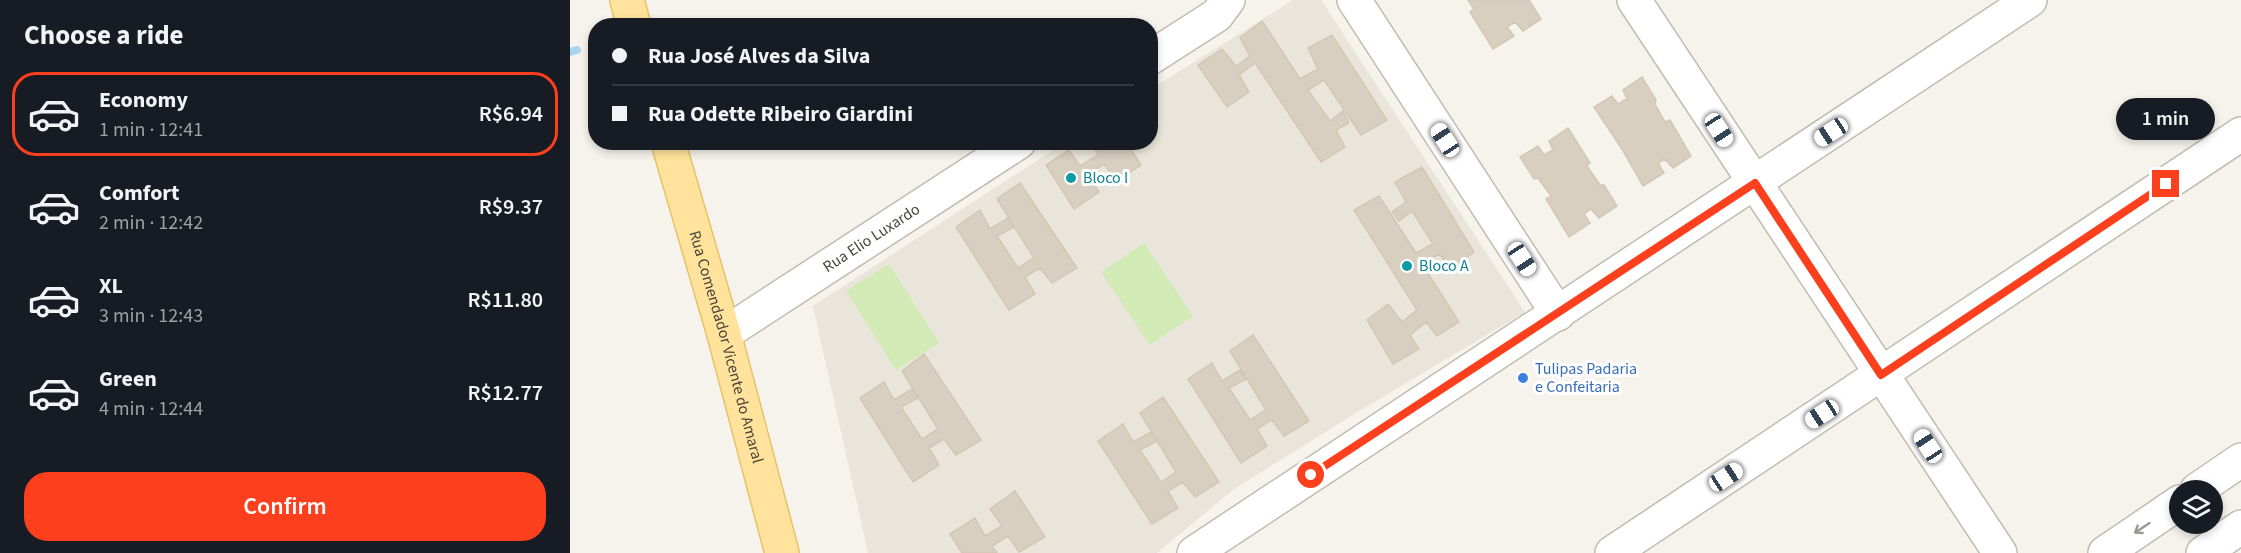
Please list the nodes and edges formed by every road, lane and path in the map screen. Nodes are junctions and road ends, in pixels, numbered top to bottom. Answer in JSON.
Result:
{"nodes":[{"id":1,"x":627,"y":0,"type":"edge"},
{"id":2,"x":1228,"y":0,"type":"edge"},
{"id":3,"x":1354,"y":0,"type":"edge"},
{"id":4,"x":1634,"y":0,"type":"edge"},
{"id":5,"x":2030,"y":0,"type":"edge"},
{"id":6,"x":632,"y":18,"type":"edge"},
{"id":7,"x":1158,"y":53,"type":"edge"},
{"id":8,"x":2241,"y":134,"type":"edge"},
{"id":9,"x":670,"y":150,"type":"edge"},
{"id":10,"x":1007,"y":150,"type":"edge"},
{"id":11,"x":1755,"y":183,"type":"junction"},
{"id":12,"x":1558,"y":314,"type":"junction"},
{"id":13,"x":724,"y":334,"type":"junction"},
{"id":14,"x":1881,"y":375,"type":"junction"},
{"id":15,"x":2241,"y":460,"type":"edge"},
{"id":16,"x":2212,"y":480,"type":"edge"},
{"id":17,"x":2169,"y":509,"type":"edge"},
{"id":18,"x":2241,"y":527,"type":"edge"},
{"id":19,"x":782,"y":553,"type":"edge"},
{"id":20,"x":1194,"y":553,"type":"edge"},
{"id":21,"x":1612,"y":553,"type":"edge"},
{"id":22,"x":2000,"y":553,"type":"edge"},
{"id":23,"x":2105,"y":553,"type":"edge"},
{"id":24,"x":2203,"y":553,"type":"edge"}],
"edges":[{"from":1,"to":6,"type":"main road"},
{"from":2,"to":7,"type":"street"},
{"from":3,"to":12,"type":"street"},
{"from":4,"to":11,"type":"street"},
{"from":5,"to":11,"type":"street"},
{"from":8,"to":14,"type":"street"},
{"from":9,"to":13,"type":"main road","name":"Rua Comendador Vicente do Amaral"},
{"from":10,"to":13,"type":"street","name":"Rua Elio Luxardo"},
{"from":11,"to":12,"type":"street"},
{"from":11,"to":14,"type":"street"},
{"from":12,"to":20,"type":"street"},
{"from":13,"to":19,"type":"main road","name":"Rua Comendador Vicente do Amaral"},
{"from":14,"to":21,"type":"street"},
{"from":14,"to":22,"type":"street"},
{"from":15,"to":16,"type":"street"},
{"from":17,"to":23,"type":"street","one_way":true},
{"from":18,"to":24,"type":"street"}]}
